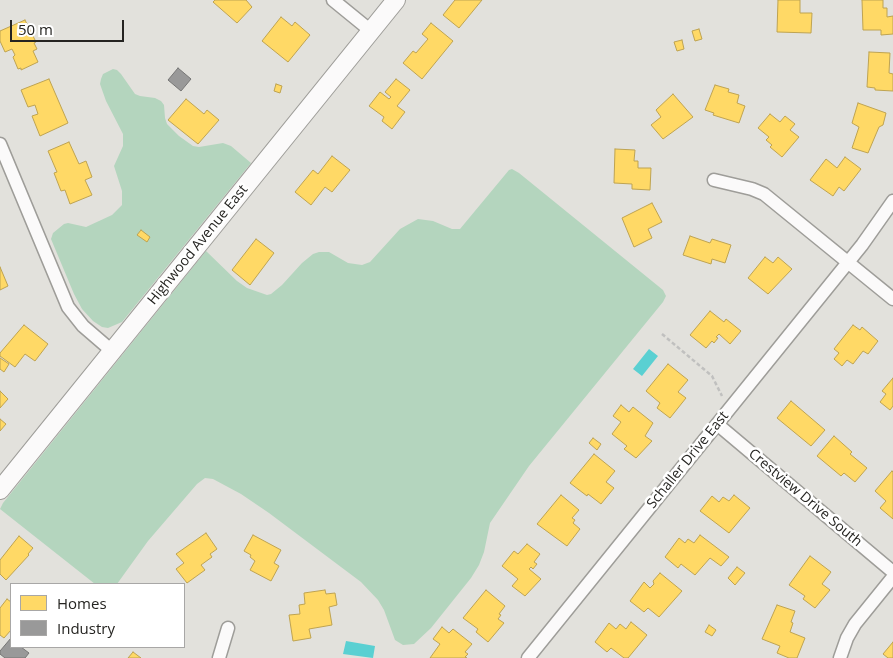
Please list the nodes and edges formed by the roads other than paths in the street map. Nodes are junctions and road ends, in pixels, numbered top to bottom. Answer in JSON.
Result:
{"nodes":[{"id":1,"x":333,"y":0,"type":"edge"},
{"id":2,"x":396,"y":0,"type":"edge"},
{"id":3,"x":371,"y":31,"type":"junction"},
{"id":4,"x":0,"y":144,"type":"edge"},
{"id":5,"x":714,"y":180,"type":"dead end"},
{"id":6,"x":893,"y":201,"type":"edge"},
{"id":7,"x":848,"y":262,"type":"junction"},
{"id":8,"x":893,"y":299,"type":"edge"},
{"id":9,"x":112,"y":351,"type":"junction"},
{"id":10,"x":717,"y":424,"type":"junction"},
{"id":11,"x":0,"y":490,"type":"edge"},
{"id":12,"x":893,"y":572,"type":"edge"},
{"id":13,"x":893,"y":577,"type":"edge"},
{"id":14,"x":228,"y":628,"type":"dead end"},
{"id":15,"x":219,"y":658,"type":"edge"},
{"id":16,"x":528,"y":658,"type":"edge"},
{"id":17,"x":840,"y":658,"type":"edge"}],
"edges":[{"from":1,"to":3,"type":"street"},
{"from":2,"to":3,"type":"street","name":"Highwood Avenue East"},
{"from":3,"to":9,"type":"street","name":"Highwood Avenue East"},
{"from":4,"to":9,"type":"street"},
{"from":5,"to":7,"type":"street"},
{"from":6,"to":7,"type":"street","name":"Schaller Drive East"},
{"from":7,"to":8,"type":"street"},
{"from":7,"to":10,"type":"street","name":"Schaller Drive East"},
{"from":9,"to":11,"type":"street","name":"Highwood Avenue East"},
{"from":10,"to":12,"type":"street","name":"Crestview Drive South"},
{"from":10,"to":16,"type":"street","name":"Schaller Drive East"},
{"from":13,"to":17,"type":"street"},
{"from":14,"to":15,"type":"street"}]}
